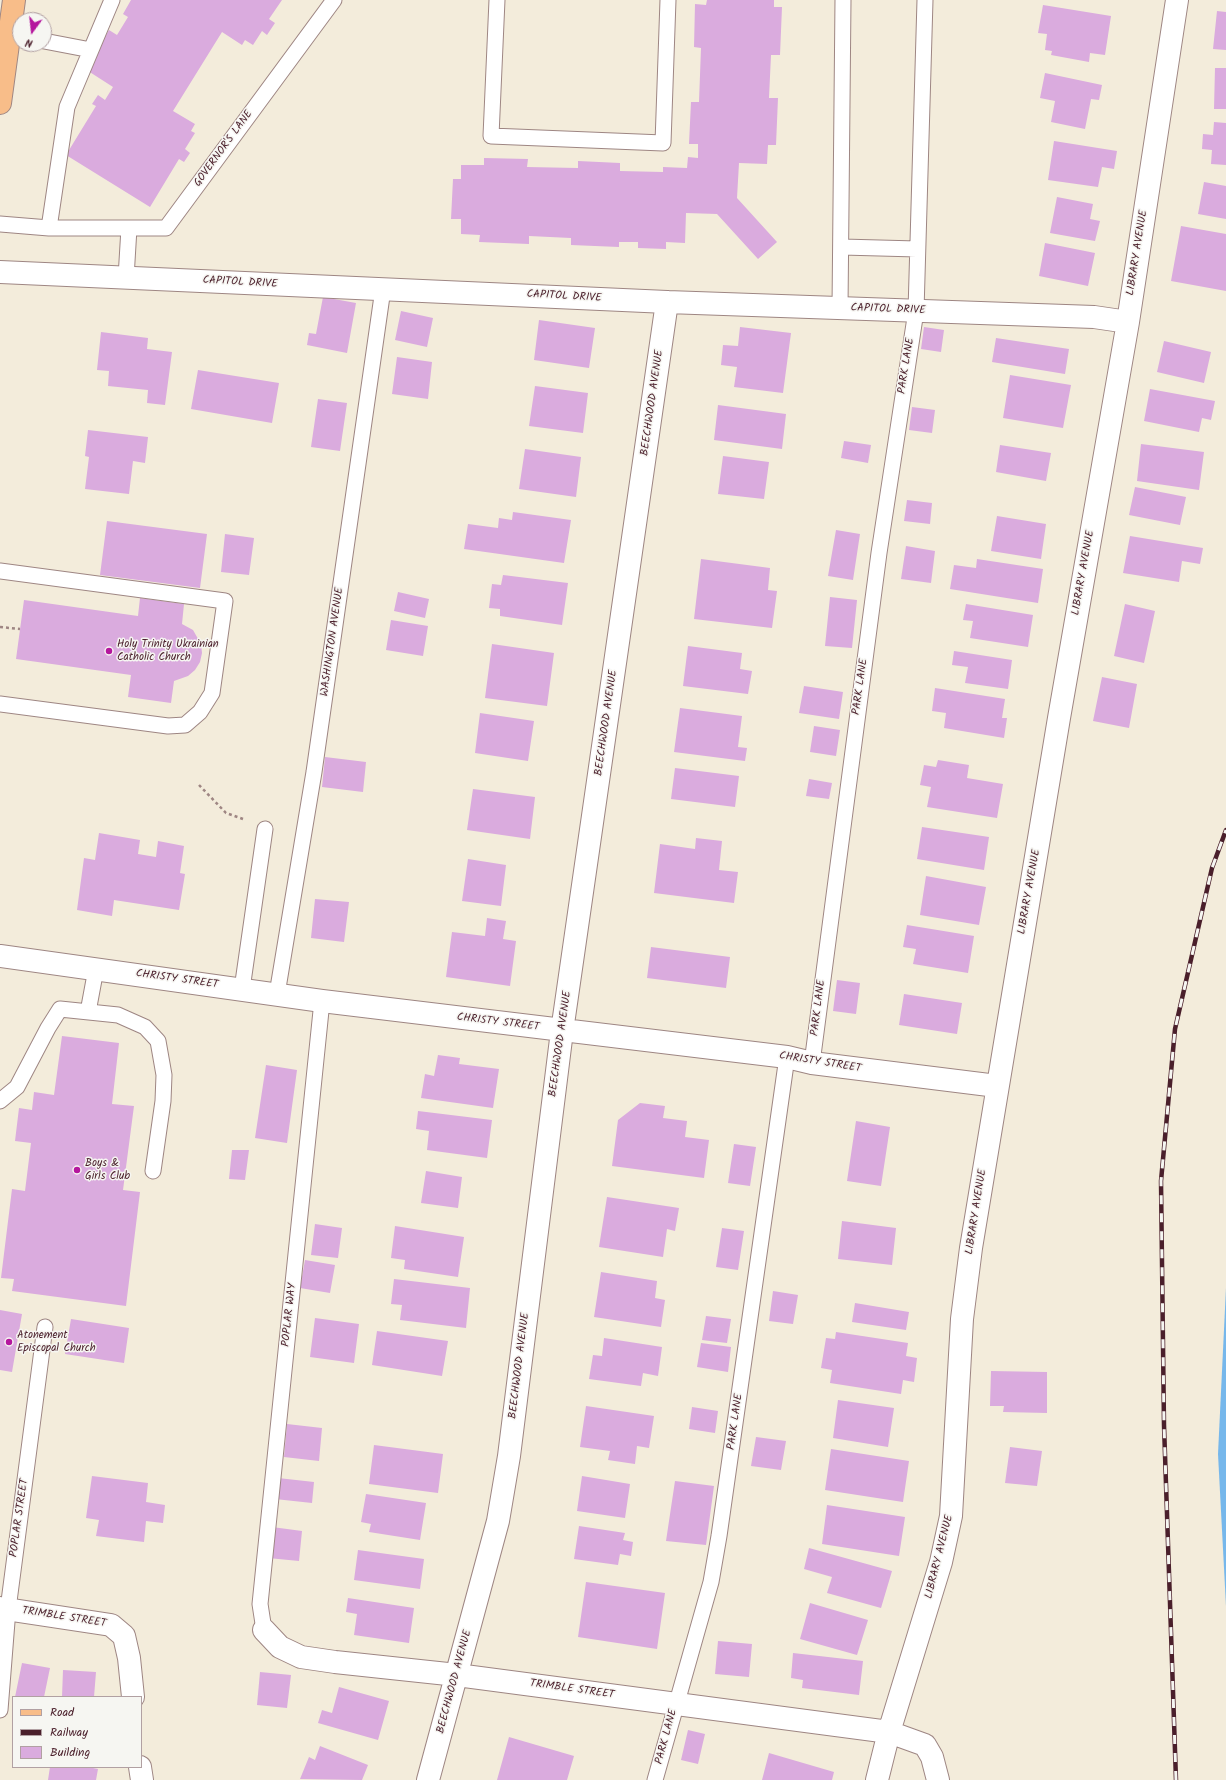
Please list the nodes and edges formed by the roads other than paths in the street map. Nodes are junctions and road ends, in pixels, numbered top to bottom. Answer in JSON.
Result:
{"nodes":[{"id":1,"x":14,"y":0,"type":"edge"},
{"id":2,"x":112,"y":0,"type":"edge"},
{"id":3,"x":334,"y":0,"type":"edge"},
{"id":4,"x":497,"y":0,"type":"edge"},
{"id":5,"x":668,"y":0,"type":"edge"},
{"id":6,"x":843,"y":0,"type":"edge"},
{"id":7,"x":925,"y":0,"type":"edge"},
{"id":8,"x":1177,"y":0,"type":"edge"},
{"id":9,"x":14,"y":12,"type":"edge"},
{"id":10,"x":52,"y":43,"type":"edge"},
{"id":11,"x":12,"y":45,"type":"edge"},
{"id":12,"x":91,"y":50,"type":"junction"},
{"id":13,"x":0,"y":103,"type":"edge"},
{"id":14,"x":0,"y":224,"type":"edge"},
{"id":15,"x":49,"y":228,"type":"junction"},
{"id":16,"x":129,"y":228,"type":"junction"},
{"id":17,"x":842,"y":247,"type":"junction"},
{"id":18,"x":917,"y":249,"type":"junction"},
{"id":19,"x":0,"y":272,"type":"edge"},
{"id":20,"x":126,"y":278,"type":"junction"},
{"id":21,"x":383,"y":289,"type":"junction"},
{"id":22,"x":667,"y":302,"type":"junction"},
{"id":23,"x":840,"y":308,"type":"junction"},
{"id":24,"x":916,"y":311,"type":"junction"},
{"id":25,"x":1128,"y":322,"type":"junction"},
{"id":26,"x":0,"y":571,"type":"edge"},
{"id":27,"x":0,"y":704,"type":"edge"},
{"id":28,"x":265,"y":829,"type":"road end"},
{"id":29,"x":0,"y":956,"type":"edge"},
{"id":30,"x":96,"y":969,"type":"junction"},
{"id":31,"x":242,"y":989,"type":"junction"},
{"id":32,"x":277,"y":994,"type":"junction"},
{"id":33,"x":322,"y":1001,"type":"junction"},
{"id":34,"x":88,"y":1012,"type":"junction"},
{"id":35,"x":562,"y":1031,"type":"junction"},
{"id":36,"x":787,"y":1057,"type":"junction"},
{"id":37,"x":812,"y":1063,"type":"junction"},
{"id":38,"x":997,"y":1086,"type":"junction"},
{"id":39,"x":0,"y":1101,"type":"edge"},
{"id":40,"x":153,"y":1171,"type":"dead end"},
{"id":41,"x":45,"y":1327,"type":"dead end"},
{"id":42,"x":4,"y":1609,"type":"edge"},
{"id":43,"x":264,"y":1630,"type":"joint"},
{"id":44,"x":457,"y":1675,"type":"junction"},
{"id":45,"x":133,"y":1696,"type":"edge"},
{"id":46,"x":676,"y":1705,"type":"junction"},
{"id":47,"x":0,"y":1710,"type":"edge"},
{"id":48,"x":889,"y":1732,"type":"junction"},
{"id":49,"x":140,"y":1768,"type":"edge"},
{"id":50,"x":142,"y":1780,"type":"edge"},
{"id":51,"x":428,"y":1780,"type":"edge"},
{"id":52,"x":655,"y":1780,"type":"edge"},
{"id":53,"x":877,"y":1780,"type":"edge"},
{"id":54,"x":938,"y":1780,"type":"edge"}],
"edges":[{"from":1,"to":9,"type":"main road"},
{"from":2,"to":12,"type":"lane"},
{"from":3,"to":16,"type":"lane","name":"GOVERNOR'S LANE"},
{"from":4,"to":5,"type":"lane"},
{"from":6,"to":17,"type":"lane"},
{"from":7,"to":18,"type":"lane","name":"PARK LANE"},
{"from":8,"to":25,"type":"street","name":"LIBRARY AVENUE"},
{"from":10,"to":12,"type":"lane"},
{"from":11,"to":13,"type":"main road"},
{"from":12,"to":15,"type":"lane"},
{"from":14,"to":15,"type":"lane"},
{"from":15,"to":16,"type":"lane"},
{"from":16,"to":20,"type":"lane"},
{"from":17,"to":18,"type":"lane"},
{"from":17,"to":23,"type":"lane"},
{"from":18,"to":24,"type":"lane","name":"PARK LANE"},
{"from":19,"to":20,"type":"street","name":"CAPITOL DRIVE"},
{"from":20,"to":21,"type":"street","name":"CAPITOL DRIVE"},
{"from":21,"to":22,"type":"street","name":"CAPITOL DRIVE"},
{"from":21,"to":32,"type":"lane","name":"WASHINGTON AVENUE"},
{"from":22,"to":23,"type":"street","name":"CAPITOL DRIVE"},
{"from":22,"to":35,"type":"street","name":"BEECHWOOD AVENUE"},
{"from":23,"to":24,"type":"street","name":"CAPITOL DRIVE"},
{"from":24,"to":25,"type":"street","name":"CAPITOL DRIVE"},
{"from":24,"to":37,"type":"lane","name":"PARK LANE"},
{"from":25,"to":38,"type":"street","name":"LIBRARY AVENUE"},
{"from":26,"to":27,"type":"lane"},
{"from":28,"to":31,"type":"lane"},
{"from":29,"to":30,"type":"street","name":"CHRISTY STREET"},
{"from":30,"to":31,"type":"street","name":"CHRISTY STREET"},
{"from":30,"to":34,"type":"lane"},
{"from":31,"to":32,"type":"street","name":"CHRISTY STREET"},
{"from":32,"to":33,"type":"street","name":"CHRISTY STREET"},
{"from":33,"to":35,"type":"street","name":"CHRISTY STREET"},
{"from":33,"to":43,"type":"lane","name":"POPLAR WAY"},
{"from":34,"to":39,"type":"lane"},
{"from":34,"to":40,"type":"lane"},
{"from":35,"to":36,"type":"street","name":"CHRISTY STREET"},
{"from":35,"to":44,"type":"street","name":"BEECHWOOD AVENUE"},
{"from":36,"to":37,"type":"street","name":"CHRISTY STREET"},
{"from":36,"to":46,"type":"lane","name":"PARK LANE"},
{"from":37,"to":38,"type":"street","name":"CHRISTY STREET"},
{"from":38,"to":48,"type":"street","name":"LIBRARY AVENUE"},
{"from":41,"to":42,"type":"lane","name":"POPLAR STREET"},
{"from":42,"to":45,"type":"street","name":"TRIMBLE STREET"},
{"from":42,"to":47,"type":"lane","name":"POPLAR STREET"},
{"from":43,"to":44,"type":"street","name":"TRIMBLE STREET"},
{"from":44,"to":46,"type":"street","name":"TRIMBLE STREET"},
{"from":44,"to":51,"type":"street","name":"BEECHWOOD AVENUE"},
{"from":46,"to":48,"type":"street","name":"TRIMBLE STREET"},
{"from":46,"to":52,"type":"lane","name":"PARK LANE"},
{"from":48,"to":53,"type":"street","name":"LIBRARY AVENUE"},
{"from":48,"to":54,"type":"street","name":"TRIMBLE STREET"},
{"from":49,"to":50,"type":"street"}]}
